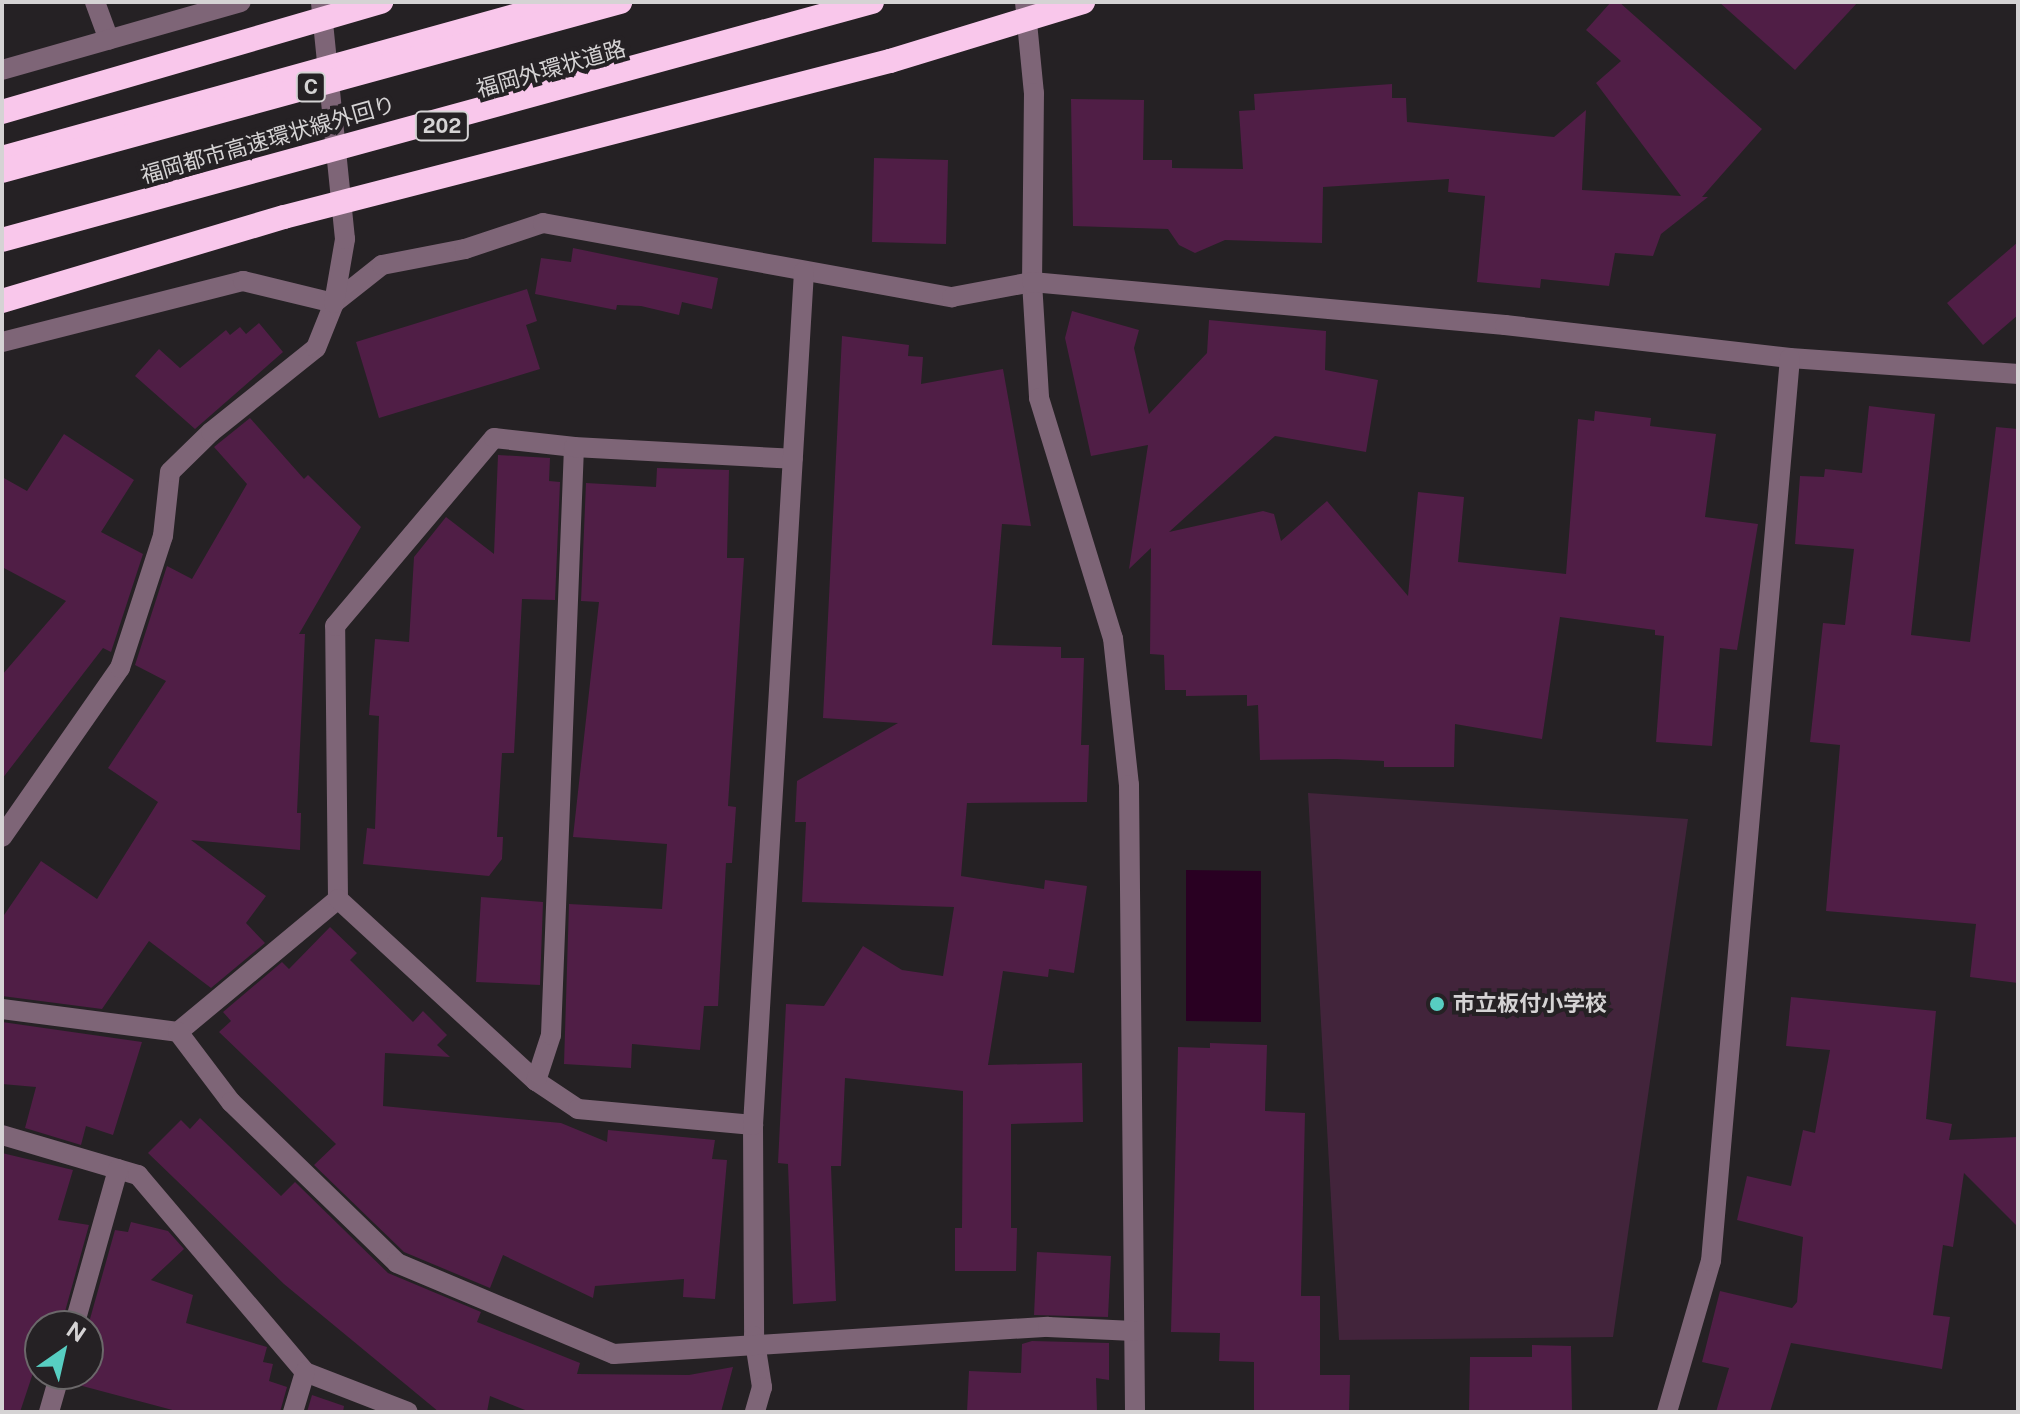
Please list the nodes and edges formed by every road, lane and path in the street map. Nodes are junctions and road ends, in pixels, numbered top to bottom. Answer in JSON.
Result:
{"nodes":[{"id":1,"x":95,"y":2,"type":"edge"},
{"id":2,"x":241,"y":2,"type":"edge"},
{"id":3,"x":321,"y":2,"type":"edge"},
{"id":4,"x":381,"y":2,"type":"edge"},
{"id":5,"x":565,"y":2,"type":"edge"},
{"id":6,"x":620,"y":2,"type":"edge"},
{"id":7,"x":872,"y":2,"type":"edge"},
{"id":8,"x":881,"y":2,"type":"edge"},
{"id":9,"x":1025,"y":2,"type":"edge"},
{"id":10,"x":1083,"y":2,"type":"edge"},
{"id":11,"x":109,"y":40,"type":"junction"},
{"id":12,"x":329,"y":69,"type":"junction"},
{"id":13,"x":2,"y":70,"type":"edge"},
{"id":14,"x":2,"y":112,"type":"edge"},
{"id":15,"x":336,"y":156,"type":"junction"},
{"id":16,"x":2,"y":158,"type":"edge"},
{"id":17,"x":2,"y":171,"type":"edge"},
{"id":18,"x":2,"y":242,"type":"edge"},
{"id":19,"x":804,"y":272,"type":"junction"},
{"id":20,"x":1032,"y":282,"type":"junction"},
{"id":21,"x":2,"y":301,"type":"edge"},
{"id":22,"x":334,"y":303,"type":"junction"},
{"id":23,"x":2,"y":342,"type":"edge"},
{"id":24,"x":1790,"y":358,"type":"junction"},
{"id":25,"x":2018,"y":374,"type":"edge"},
{"id":26,"x":574,"y":447,"type":"junction"},
{"id":27,"x":793,"y":459,"type":"junction"},
{"id":28,"x":2,"y":837,"type":"edge"},
{"id":29,"x":338,"y":899,"type":"junction"},
{"id":30,"x":2,"y":1009,"type":"edge"},
{"id":31,"x":178,"y":1032,"type":"junction"},
{"id":32,"x":536,"y":1081,"type":"junction"},
{"id":33,"x":753,"y":1125,"type":"junction"},
{"id":34,"x":2,"y":1135,"type":"edge"},
{"id":35,"x":118,"y":1169,"type":"junction"},
{"id":36,"x":78,"y":1310,"type":"edge"},
{"id":37,"x":1134,"y":1331,"type":"junction"},
{"id":38,"x":756,"y":1347,"type":"junction"},
{"id":39,"x":305,"y":1372,"type":"junction"},
{"id":40,"x":55,"y":1390,"type":"edge"},
{"id":41,"x":49,"y":1412,"type":"edge"},
{"id":42,"x":293,"y":1412,"type":"edge"},
{"id":43,"x":408,"y":1412,"type":"edge"},
{"id":44,"x":755,"y":1412,"type":"edge"},
{"id":45,"x":1135,"y":1412,"type":"edge"},
{"id":46,"x":1667,"y":1412,"type":"edge"}],
"edges":[{"from":1,"to":11,"type":"street"},
{"from":2,"to":11,"type":"street"},
{"from":3,"to":12,"type":"street"},
{"from":4,"to":14,"type":"highway","bridge":true},
{"from":5,"to":12,"type":"highway"},
{"from":6,"to":17,"type":"highway","number":"C","bridge":true},
{"from":7,"to":18,"type":"highway","name":"福岡都市高速環状線外回り","bridge":true},
{"from":8,"to":15,"type":"highway","name":"福岡外環状道路","number":"202"},
{"from":9,"to":20,"type":"street"},
{"from":10,"to":21,"type":"highway","bridge":true},
{"from":11,"to":13,"type":"street"},
{"from":12,"to":15,"type":"street"},
{"from":12,"to":16,"type":"highway"},
{"from":15,"to":18,"type":"highway","name":"福岡外環状道路","number":"202"},
{"from":15,"to":22,"type":"street"},
{"from":19,"to":20,"type":"street"},
{"from":19,"to":22,"type":"street"},
{"from":19,"to":27,"type":"street"},
{"from":20,"to":24,"type":"street"},
{"from":20,"to":37,"type":"street"},
{"from":22,"to":23,"type":"street"},
{"from":22,"to":28,"type":"street"},
{"from":24,"to":25,"type":"street"},
{"from":24,"to":46,"type":"street"},
{"from":26,"to":27,"type":"street"},
{"from":26,"to":29,"type":"street"},
{"from":26,"to":32,"type":"street"},
{"from":27,"to":33,"type":"street"},
{"from":29,"to":31,"type":"street"},
{"from":29,"to":32,"type":"street"},
{"from":30,"to":31,"type":"street"},
{"from":31,"to":38,"type":"street"},
{"from":32,"to":33,"type":"street"},
{"from":33,"to":38,"type":"street"},
{"from":34,"to":35,"type":"street"},
{"from":35,"to":36,"type":"street"},
{"from":35,"to":39,"type":"street"},
{"from":37,"to":38,"type":"street"},
{"from":37,"to":45,"type":"street"},
{"from":38,"to":44,"type":"street"},
{"from":39,"to":42,"type":"street"},
{"from":39,"to":43,"type":"street"},
{"from":40,"to":41,"type":"street"}]}
